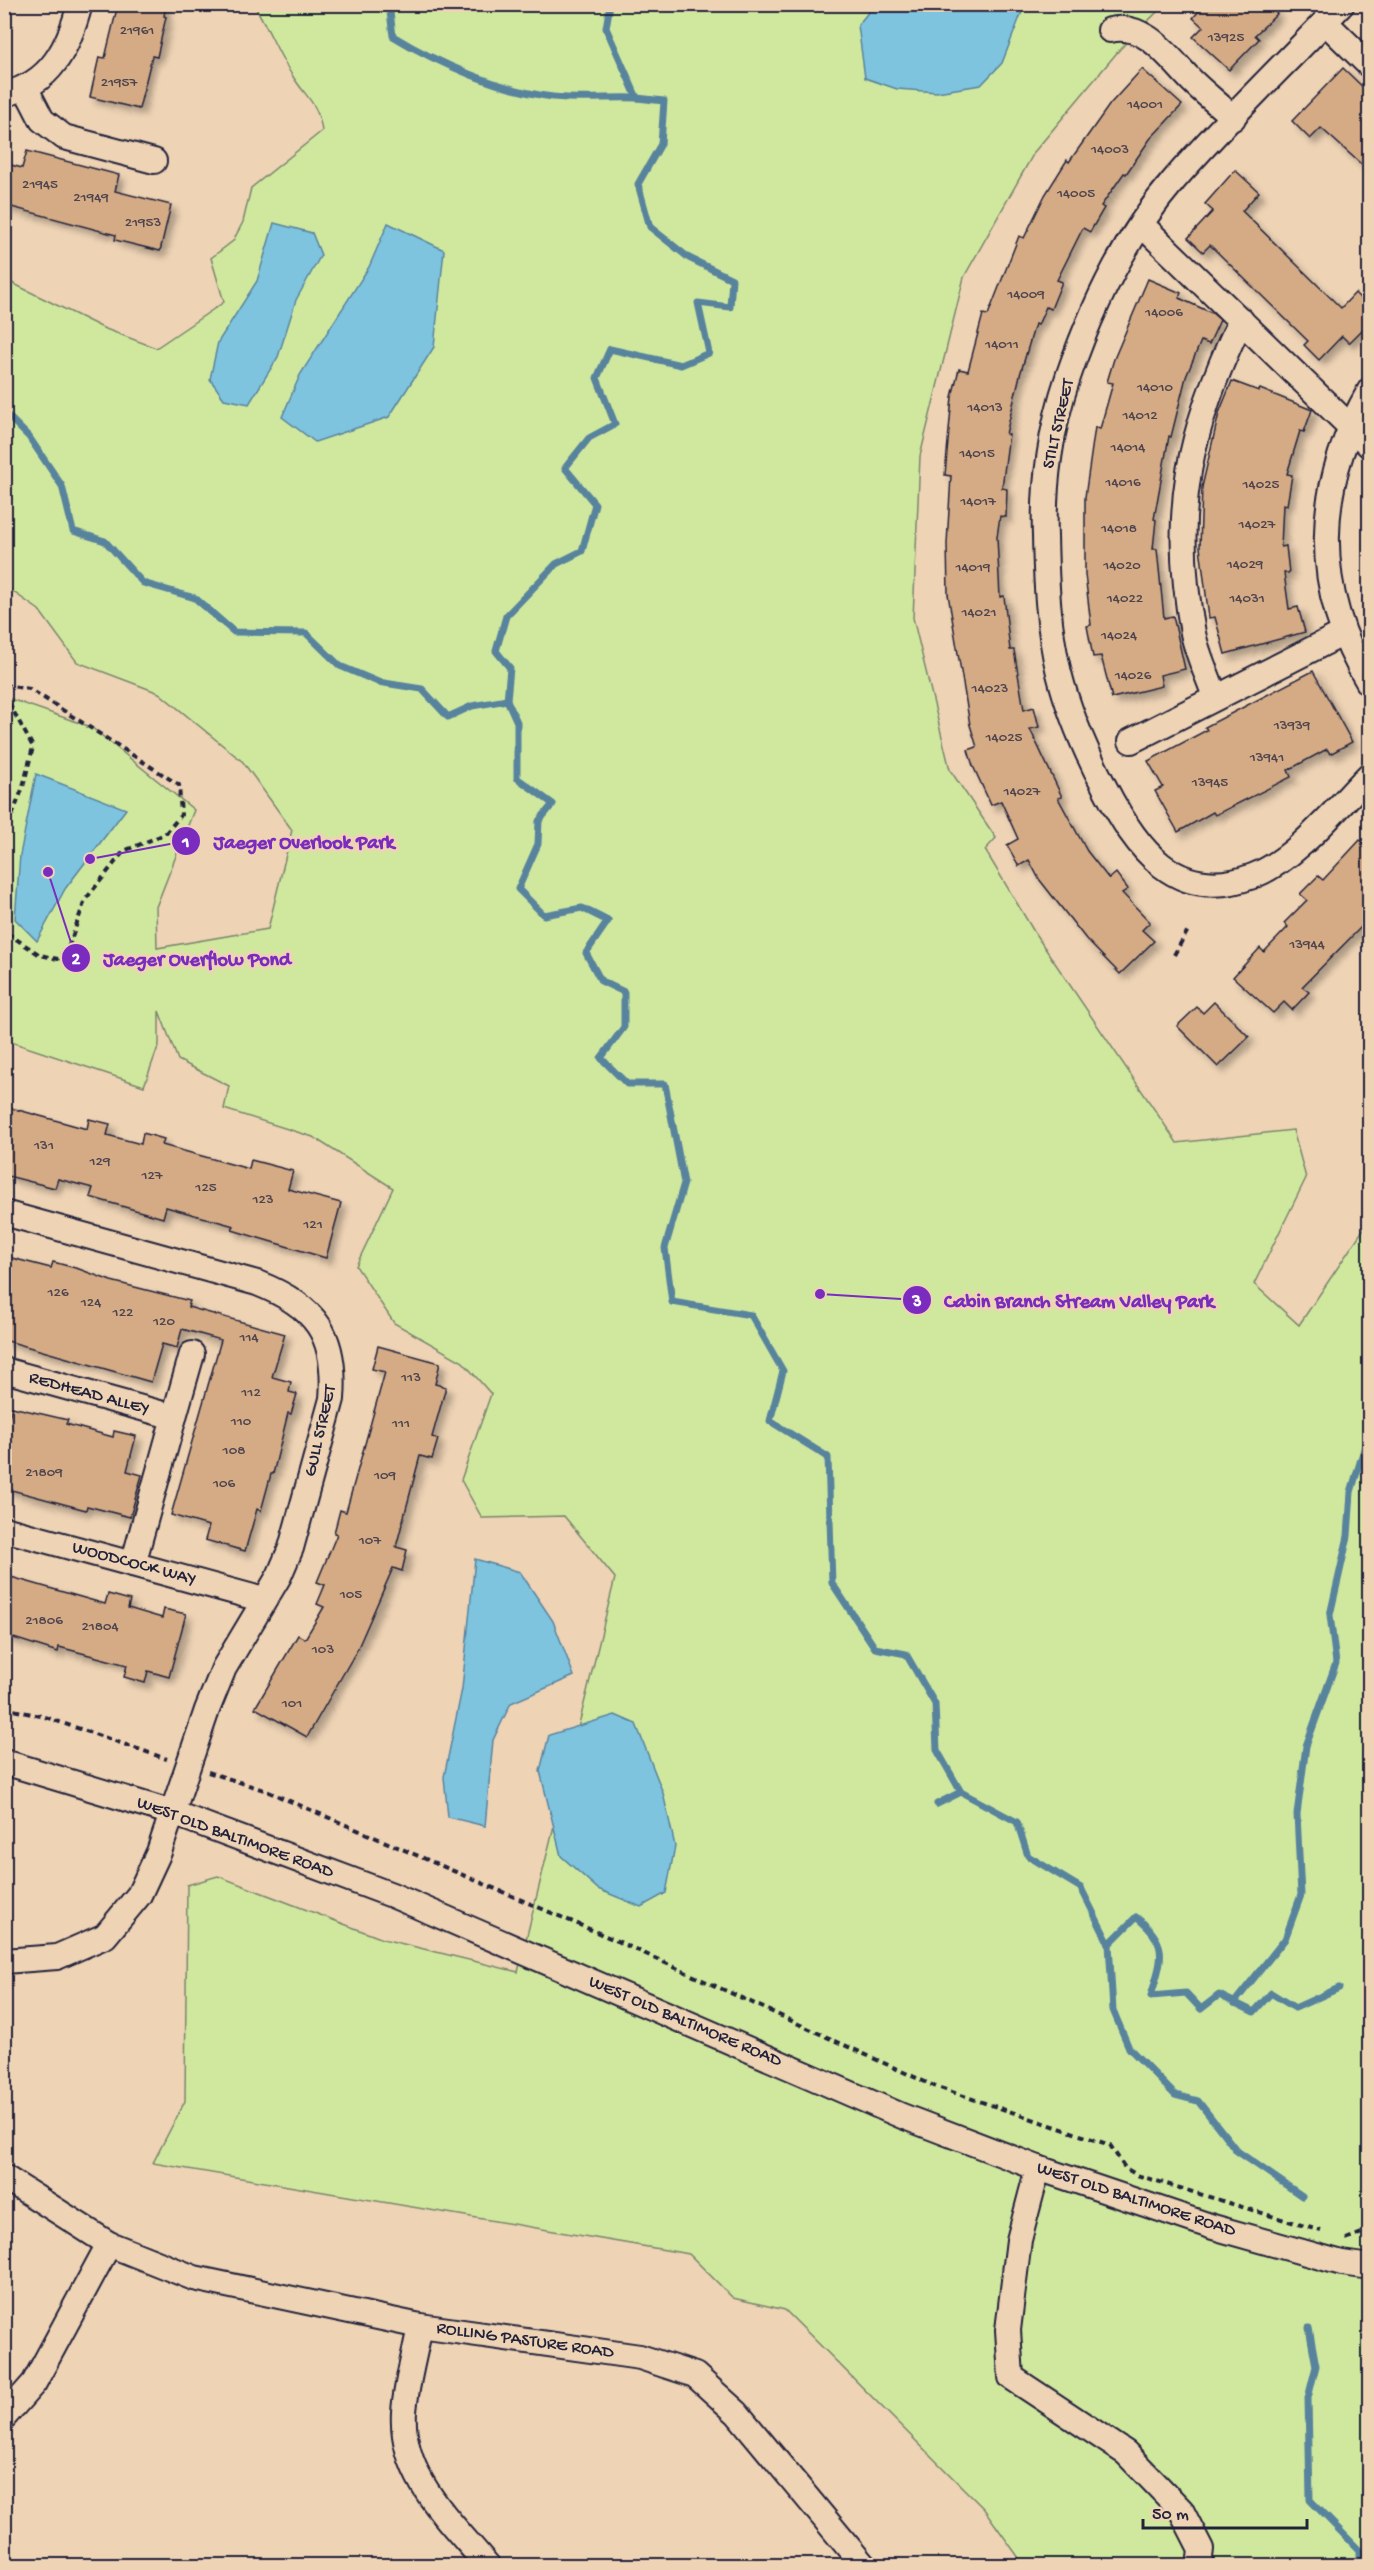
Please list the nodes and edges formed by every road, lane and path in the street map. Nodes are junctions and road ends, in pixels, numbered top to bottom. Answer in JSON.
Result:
{"nodes":[{"id":1,"x":80,"y":4,"type":"edge"},
{"id":2,"x":1342,"y":4,"type":"edge"},
{"id":3,"x":1325,"y":22,"type":"junction"},
{"id":4,"x":1110,"y":30,"type":"dead end"},
{"id":5,"x":1370,"y":66,"type":"edge"},
{"id":6,"x":15,"y":91,"type":"edge"},
{"id":7,"x":1233,"y":118,"type":"junction"},
{"id":8,"x":154,"y":161,"type":"dead end"},
{"id":9,"x":1142,"y":225,"type":"junction"},
{"id":10,"x":1241,"y":320,"type":"junction"},
{"id":11,"x":1370,"y":390,"type":"edge"},
{"id":12,"x":1350,"y":427,"type":"junction"},
{"id":13,"x":1370,"y":446,"type":"edge"},
{"id":14,"x":1342,"y":634,"type":"junction"},
{"id":15,"x":4,"y":685,"type":"edge"},
{"id":16,"x":1370,"y":685,"type":"edge"},
{"id":17,"x":4,"y":694,"type":"edge"},
{"id":18,"x":1215,"y":697,"type":"junction"},
{"id":19,"x":1131,"y":741,"type":"dead end"},
{"id":20,"x":1370,"y":774,"type":"edge"},
{"id":21,"x":4,"y":837,"type":"edge"},
{"id":22,"x":1188,"y":930,"type":"dead end"},
{"id":23,"x":4,"y":931,"type":"edge"},
{"id":24,"x":1174,"y":955,"type":"dead end"},
{"id":25,"x":4,"y":1213,"type":"edge"},
{"id":26,"x":192,"y":1354,"type":"dead end"},
{"id":27,"x":4,"y":1370,"type":"edge"},
{"id":28,"x":174,"y":1418,"type":"junction"},
{"id":29,"x":4,"y":1529,"type":"edge"},
{"id":30,"x":133,"y":1564,"type":"junction"},
{"id":31,"x":264,"y":1600,"type":"junction"},
{"id":32,"x":4,"y":1708,"type":"edge"},
{"id":33,"x":4,"y":1762,"type":"edge"},
{"id":34,"x":176,"y":1762,"type":"dead end"},
{"id":35,"x":202,"y":1770,"type":"dead end"},
{"id":36,"x":173,"y":1813,"type":"junction"},
{"id":37,"x":4,"y":1961,"type":"edge"},
{"id":38,"x":1038,"y":2169,"type":"junction"},
{"id":39,"x":4,"y":2177,"type":"edge"},
{"id":40,"x":1370,"y":2230,"type":"edge"},
{"id":41,"x":1326,"y":2233,"type":"dead end"},
{"id":42,"x":1337,"y":2236,"type":"dead end"},
{"id":43,"x":109,"y":2244,"type":"junction"},
{"id":44,"x":1370,"y":2267,"type":"edge"},
{"id":45,"x":420,"y":2326,"type":"junction"},
{"id":46,"x":4,"y":2417,"type":"edge"},
{"id":47,"x":488,"y":2565,"type":"edge"},
{"id":48,"x":864,"y":2565,"type":"edge"},
{"id":49,"x":1199,"y":2565,"type":"edge"}],
"edges":[{"from":1,"to":6,"type":"street"},
{"from":2,"to":3,"type":"street","name":"STILT STREET"},
{"from":3,"to":5,"type":"street"},
{"from":3,"to":7,"type":"street","name":"STILT STREET"},
{"from":4,"to":7,"type":"street"},
{"from":6,"to":8,"type":"street"},
{"from":7,"to":9,"type":"street","name":"STILT STREET"},
{"from":9,"to":10,"type":"street"},
{"from":9,"to":20,"type":"street","name":"STILT STREET"},
{"from":10,"to":12,"type":"street"},
{"from":10,"to":18,"type":"street"},
{"from":11,"to":12,"type":"street"},
{"from":12,"to":13,"type":"street"},
{"from":12,"to":14,"type":"street"},
{"from":14,"to":16,"type":"street"},
{"from":14,"to":18,"type":"street"},
{"from":15,"to":23,"type":"path"},
{"from":17,"to":21,"type":"path"},
{"from":18,"to":19,"type":"street"},
{"from":22,"to":24,"type":"path"},
{"from":25,"to":31,"type":"street","name":"GULL STREET"},
{"from":26,"to":28,"type":"street","name":"REDHEAD ALLEY"},
{"from":27,"to":28,"type":"street","name":"REDHEAD ALLEY"},
{"from":28,"to":30,"type":"street","name":"REDHEAD ALLEY"},
{"from":29,"to":30,"type":"street","name":"WOODCOCK WAY"},
{"from":30,"to":31,"type":"street","name":"WOODCOCK WAY"},
{"from":31,"to":36,"type":"street","name":"GULL STREET"},
{"from":32,"to":34,"type":"path"},
{"from":33,"to":36,"type":"street","name":"WEST OLD BALTIMORE ROAD"},
{"from":35,"to":41,"type":"path"},
{"from":36,"to":37,"type":"street","name":"GULL STREET"},
{"from":36,"to":38,"type":"street","name":"WEST OLD BALTIMORE ROAD"},
{"from":38,"to":44,"type":"street","name":"WEST OLD BALTIMORE ROAD"},
{"from":38,"to":49,"type":"street"},
{"from":39,"to":43,"type":"street","name":"ROLLING PASTURE ROAD"},
{"from":40,"to":42,"type":"path"},
{"from":43,"to":45,"type":"street","name":"ROLLING PASTURE ROAD"},
{"from":43,"to":46,"type":"street"},
{"from":45,"to":47,"type":"street"},
{"from":45,"to":48,"type":"street","name":"ROLLING PASTURE ROAD"}]}
